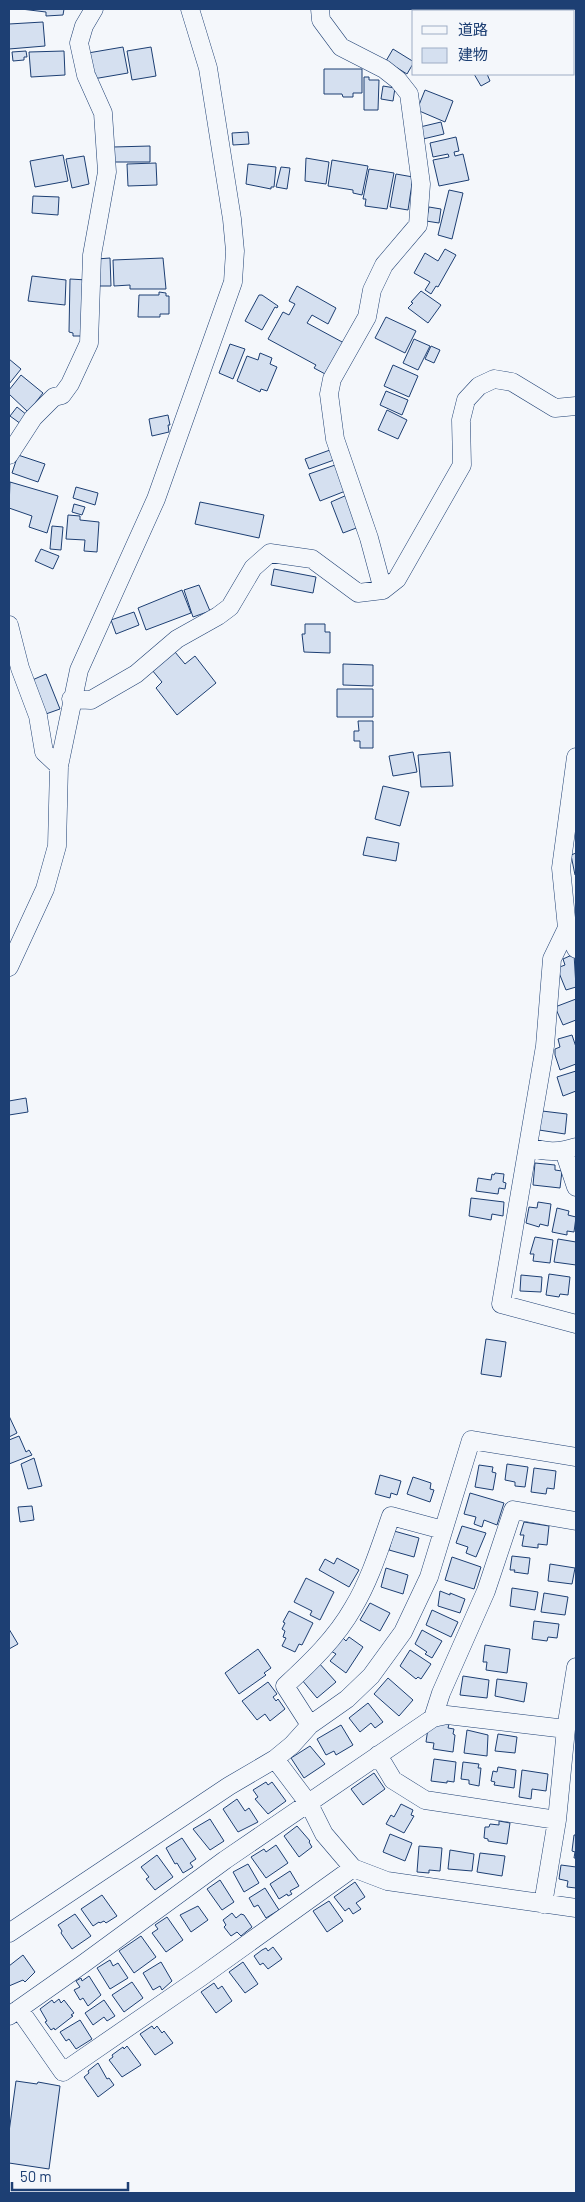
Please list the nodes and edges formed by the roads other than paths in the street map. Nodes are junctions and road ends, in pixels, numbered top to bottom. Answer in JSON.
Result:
{"nodes":[{"id":1,"x":94,"y":9,"type":"edge"},
{"id":2,"x":190,"y":9,"type":"edge"},
{"id":3,"x":320,"y":9,"type":"edge"},
{"id":4,"x":576,"y":406,"type":"edge"},
{"id":5,"x":9,"y":455,"type":"edge"},
{"id":6,"x":383,"y":590,"type":"junction"},
{"id":7,"x":9,"y":625,"type":"edge"},
{"id":8,"x":71,"y":699,"type":"junction"},
{"id":9,"x":576,"y":756,"type":"edge"},
{"id":10,"x":59,"y":766,"type":"junction"},
{"id":11,"x":567,"y":928,"type":"junction"},
{"id":12,"x":576,"y":949,"type":"edge"},
{"id":13,"x":9,"y":968,"type":"edge"},
{"id":14,"x":528,"y":1147,"type":"junction"},
{"id":15,"x":570,"y":1149,"type":"edge"},
{"id":16,"x":576,"y":1188,"type":"edge"},
{"id":17,"x":576,"y":1324,"type":"edge"},
{"id":18,"x":576,"y":1457,"type":"edge"},
{"id":19,"x":576,"y":1521,"type":"edge"},
{"id":20,"x":443,"y":1530,"type":"junction"},
{"id":21,"x":576,"y":1666,"type":"edge"},
{"id":22,"x":433,"y":1718,"type":"junction"},
{"id":23,"x":310,"y":1726,"type":"junction"},
{"id":24,"x":566,"y":1729,"type":"junction"},
{"id":25,"x":378,"y":1755,"type":"junction"},
{"id":26,"x":275,"y":1759,"type":"junction"},
{"id":27,"x":309,"y":1804,"type":"junction"},
{"id":28,"x":557,"y":1820,"type":"junction"},
{"id":29,"x":352,"y":1868,"type":"junction"},
{"id":30,"x":543,"y":1904,"type":"junction"},
{"id":31,"x":576,"y":1908,"type":"edge"},
{"id":32,"x":9,"y":1933,"type":"edge"},
{"id":33,"x":14,"y":2012,"type":"edge"}],
"edges":[{"from":1,"to":5,"type":"street"},
{"from":2,"to":8,"type":"street"},
{"from":3,"to":6,"type":"street"},
{"from":4,"to":6,"type":"street"},
{"from":6,"to":8,"type":"street"},
{"from":7,"to":10,"type":"street"},
{"from":8,"to":10,"type":"street"},
{"from":9,"to":11,"type":"street"},
{"from":10,"to":13,"type":"street"},
{"from":11,"to":12,"type":"street"},
{"from":11,"to":14,"type":"street"},
{"from":14,"to":15,"type":"street"},
{"from":14,"to":17,"type":"street"},
{"from":15,"to":16,"type":"street"},
{"from":18,"to":20,"type":"street"},
{"from":19,"to":22,"type":"street"},
{"from":20,"to":23,"type":"street"},
{"from":20,"to":23,"type":"street"},
{"from":21,"to":24,"type":"street"},
{"from":22,"to":24,"type":"street"},
{"from":22,"to":25,"type":"street"},
{"from":23,"to":26,"type":"street"},
{"from":24,"to":28,"type":"street"},
{"from":25,"to":27,"type":"street"},
{"from":25,"to":28,"type":"street"},
{"from":26,"to":27,"type":"street"},
{"from":26,"to":32,"type":"street"},
{"from":27,"to":29,"type":"street"},
{"from":27,"to":33,"type":"street"},
{"from":28,"to":30,"type":"street"},
{"from":29,"to":30,"type":"street"},
{"from":29,"to":33,"type":"street"},
{"from":30,"to":31,"type":"street"}]}
